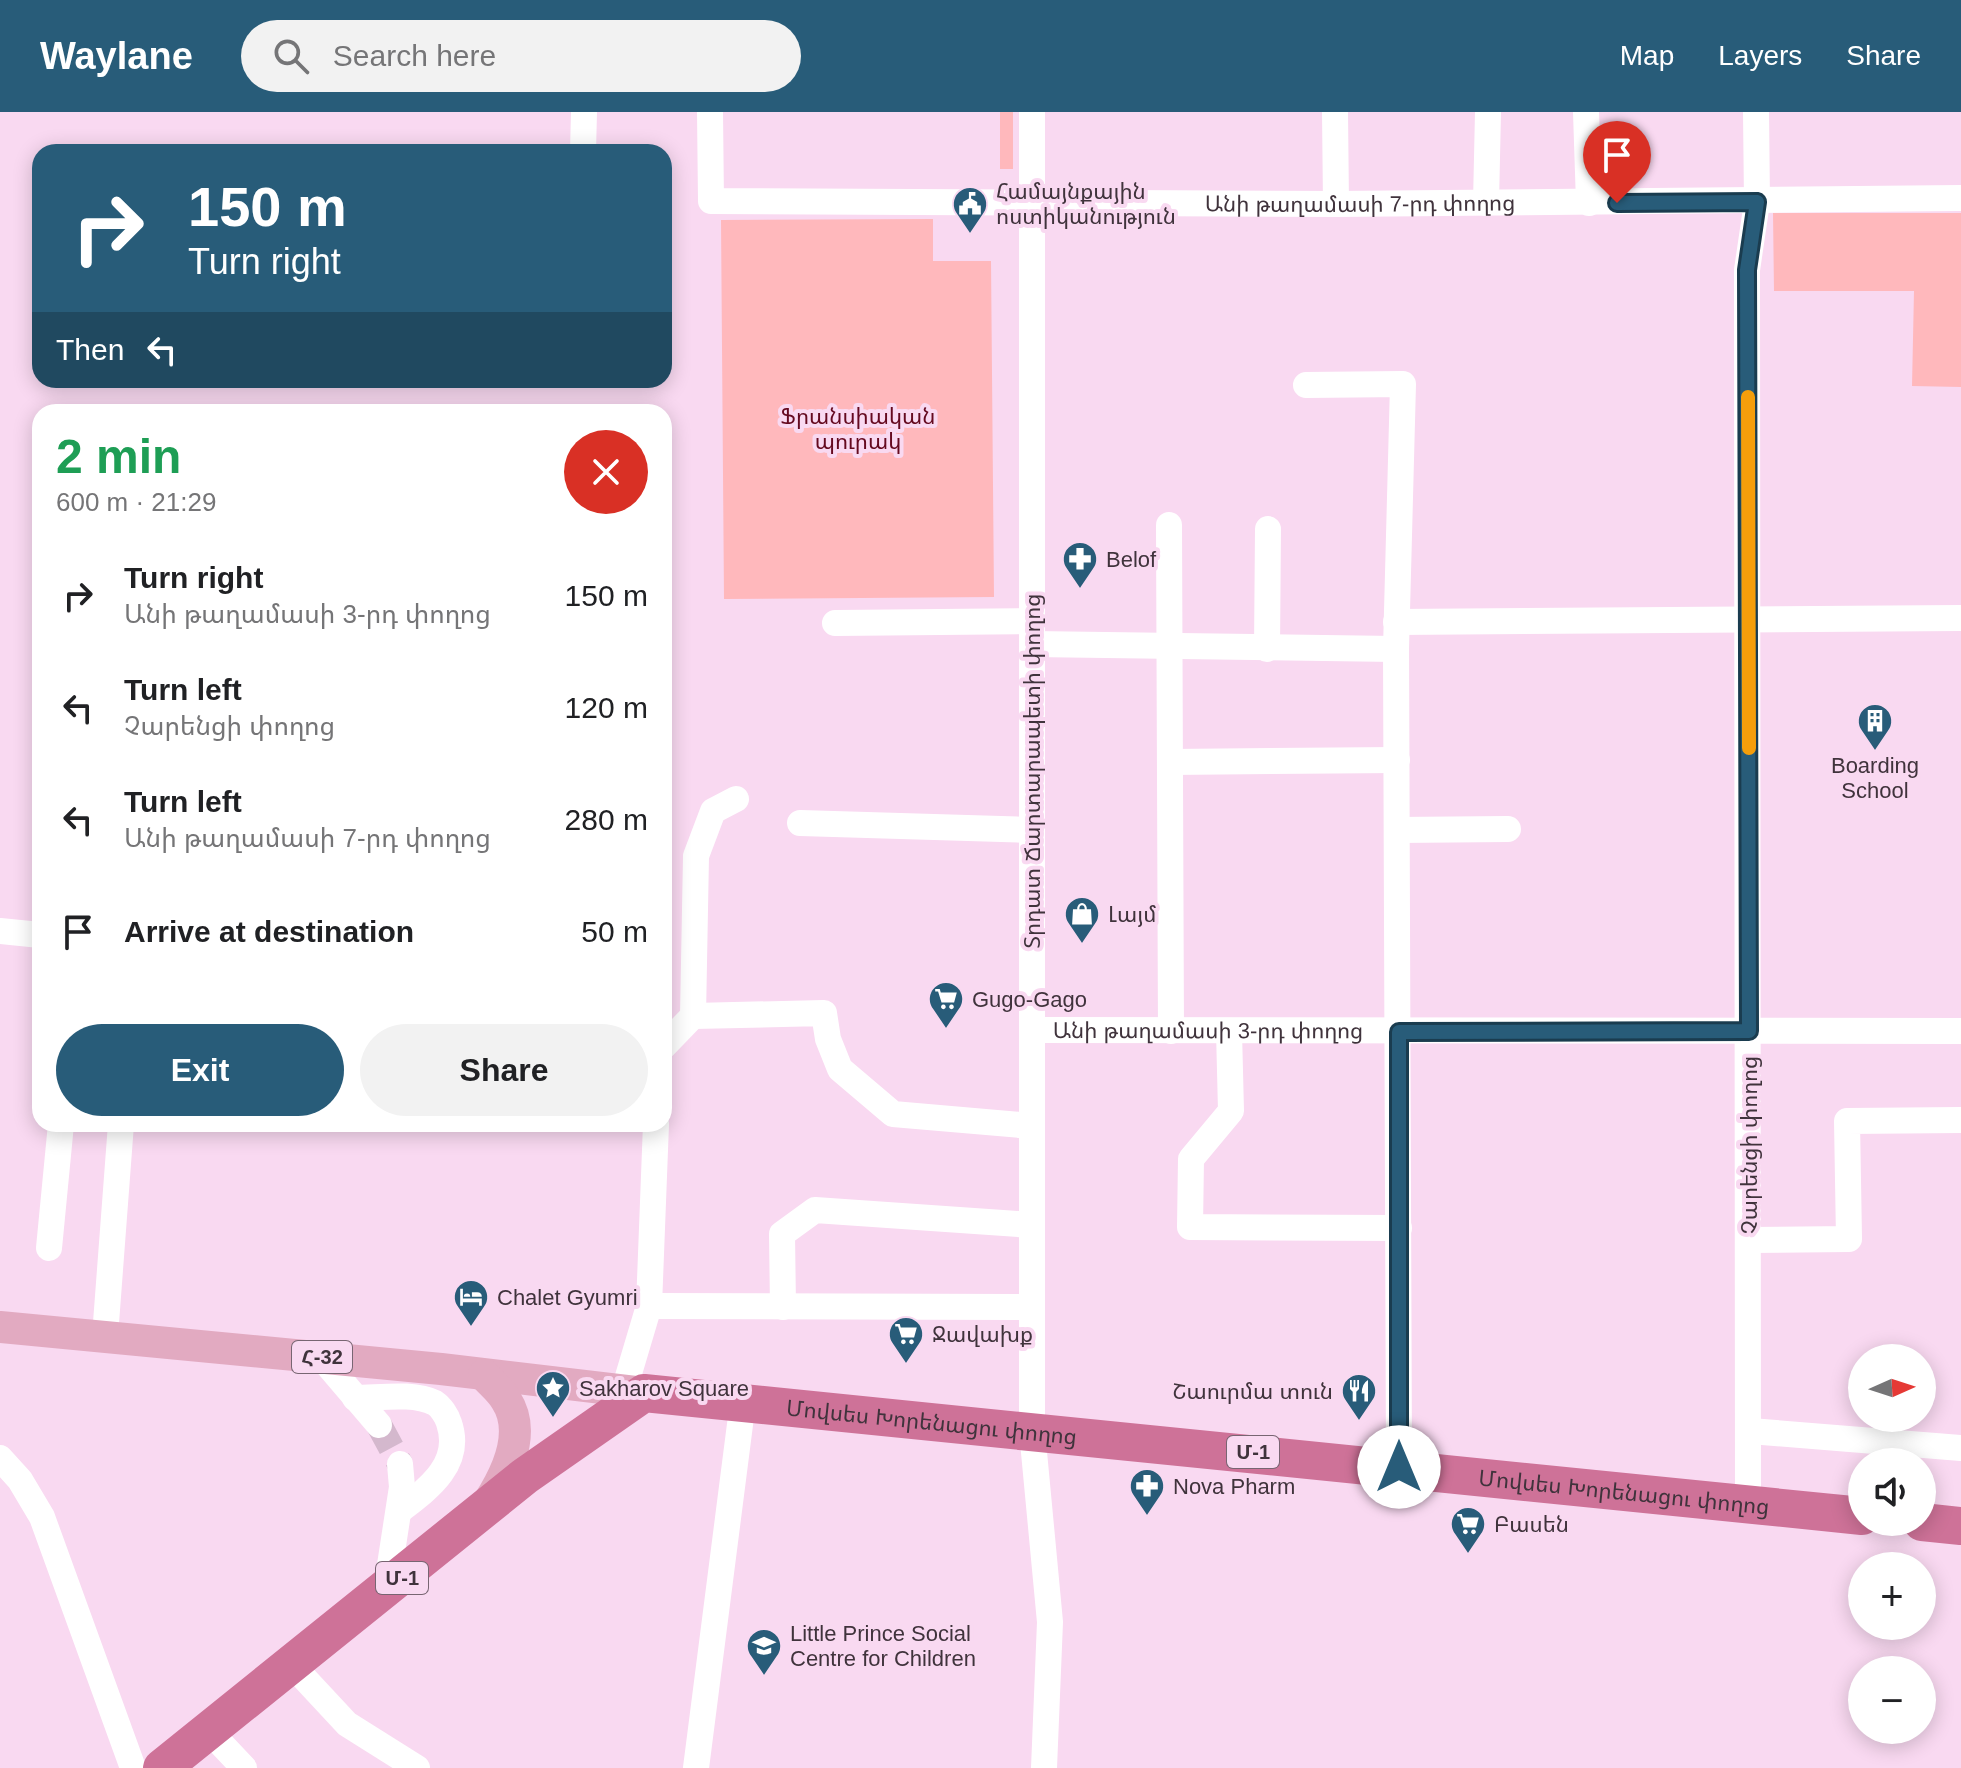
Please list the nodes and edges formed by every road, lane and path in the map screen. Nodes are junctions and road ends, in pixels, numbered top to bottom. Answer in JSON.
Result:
{"nodes":[{"id":1,"x":584,"y":112,"type":"edge"},
{"id":2,"x":710,"y":112,"type":"edge"},
{"id":3,"x":1032,"y":112,"type":"edge"},
{"id":4,"x":1335,"y":112,"type":"edge"},
{"id":5,"x":1488,"y":112,"type":"edge"},
{"id":6,"x":1586,"y":112,"type":"edge"},
{"id":7,"x":1756,"y":112,"type":"edge"},
{"id":8,"x":583,"y":144,"type":"edge"},
{"id":9,"x":1961,"y":198,"type":"edge"},
{"id":10,"x":1032,"y":201,"type":"junction"},
{"id":11,"x":1757,"y":202,"type":"junction"},
{"id":12,"x":1486,"y":203,"type":"junction"},
{"id":13,"x":1589,"y":203,"type":"junction"},
{"id":14,"x":1336,"y":204,"type":"junction"},
{"id":15,"x":1306,"y":385,"type":"dead end"},
{"id":16,"x":1169,"y":525,"type":"dead end"},
{"id":17,"x":1268,"y":529,"type":"dead end"},
{"id":18,"x":1961,"y":618,"type":"edge"},
{"id":19,"x":1748,"y":620,"type":"junction"},
{"id":20,"x":1396,"y":622,"type":"junction"},
{"id":21,"x":835,"y":623,"type":"dead end"},
{"id":22,"x":1032,"y":633,"type":"junction"},
{"id":23,"x":1169,"y":646,"type":"junction"},
{"id":24,"x":1267,"y":649,"type":"junction"},
{"id":25,"x":1396,"y":649,"type":"junction"},
{"id":26,"x":1397,"y":760,"type":"junction"},
{"id":27,"x":1170,"y":762,"type":"junction"},
{"id":28,"x":736,"y":799,"type":"dead end"},
{"id":29,"x":800,"y":823,"type":"dead end"},
{"id":30,"x":1508,"y":829,"type":"dead end"},
{"id":31,"x":1032,"y":830,"type":"junction"},
{"id":32,"x":1397,"y":830,"type":"junction"},
{"id":33,"x":0,"y":931,"type":"edge"},
{"id":34,"x":32,"y":934,"type":"edge"},
{"id":35,"x":693,"y":1016,"type":"junction"},
{"id":36,"x":1032,"y":1030,"type":"junction"},
{"id":37,"x":1171,"y":1031,"type":"junction"},
{"id":38,"x":1229,"y":1031,"type":"junction"},
{"id":39,"x":1749,"y":1031,"type":"junction"},
{"id":40,"x":1961,"y":1031,"type":"edge"},
{"id":41,"x":1399,"y":1032,"type":"junction"},
{"id":42,"x":672,"y":1038,"type":"edge"},
{"id":43,"x":1961,"y":1120,"type":"edge"},
{"id":44,"x":1032,"y":1126,"type":"junction"},
{"id":45,"x":60,"y":1132,"type":"edge"},
{"id":46,"x":120,"y":1132,"type":"edge"},
{"id":47,"x":656,"y":1132,"type":"edge"},
{"id":48,"x":1032,"y":1225,"type":"junction"},
{"id":49,"x":1399,"y":1228,"type":"junction"},
{"id":50,"x":1749,"y":1240,"type":"junction"},
{"id":51,"x":49,"y":1248,"type":"dead end"},
{"id":52,"x":649,"y":1306,"type":"junction"},
{"id":53,"x":783,"y":1307,"type":"junction"},
{"id":54,"x":1032,"y":1307,"type":"junction"},
{"id":55,"x":0,"y":1327,"type":"edge"},
{"id":56,"x":105,"y":1336,"type":"junction"},
{"id":57,"x":321,"y":1357,"type":"junction"},
{"id":58,"x":484,"y":1375,"type":"junction"},
{"id":59,"x":634,"y":1391,"type":"junction"},
{"id":60,"x":355,"y":1398,"type":"junction"},
{"id":61,"x":743,"y":1401,"type":"junction"},
{"id":62,"x":379,"y":1425,"type":"tunnel mouth"},
{"id":63,"x":1032,"y":1431,"type":"junction"},
{"id":64,"x":1750,"y":1431,"type":"junction"},
{"id":65,"x":1961,"y":1448,"type":"edge"},
{"id":66,"x":0,"y":1458,"type":"edge"},
{"id":67,"x":400,"y":1464,"type":"tunnel mouth"},
{"id":68,"x":1399,"y":1467,"type":"junction"},
{"id":69,"x":1748,"y":1506,"type":"junction"},
{"id":70,"x":399,"y":1511,"type":"junction"},
{"id":71,"x":482,"y":1513,"type":"junction"},
{"id":72,"x":1848,"y":1515,"type":"edge"},
{"id":73,"x":1936,"y":1523,"type":"edge"},
{"id":74,"x":1961,"y":1526,"type":"edge"},
{"id":75,"x":386,"y":1591,"type":"junction"},
{"id":76,"x":293,"y":1666,"type":"junction"},
{"id":77,"x":210,"y":1732,"type":"junction"},
{"id":78,"x":133,"y":1768,"type":"edge"},
{"id":79,"x":162,"y":1768,"type":"edge"},
{"id":80,"x":244,"y":1768,"type":"edge"},
{"id":81,"x":417,"y":1768,"type":"edge"},
{"id":82,"x":696,"y":1768,"type":"edge"},
{"id":83,"x":1044,"y":1768,"type":"edge"}],
"edges":[{"from":1,"to":8,"type":"street"},
{"from":2,"to":10,"type":"street","name":"Անի թաղամասի 7-րդ փողոց"},
{"from":3,"to":10,"type":"street","name":"Տրդատ Ճարտարապետի փողոց"},
{"from":4,"to":14,"type":"street"},
{"from":5,"to":12,"type":"street"},
{"from":6,"to":13,"type":"street"},
{"from":7,"to":11,"type":"street","name":"Չարենցի փողոց"},
{"from":9,"to":11,"type":"street","name":"Անի թաղամասի 7-րդ փողոց"},
{"from":10,"to":14,"type":"street","name":"Անի թաղամասի 7-րդ փողոց"},
{"from":10,"to":22,"type":"street","name":"Տրդատ Ճարտարապետի փողոց"},
{"from":11,"to":13,"type":"street","name":"Անի թաղամասի 7-րդ փողոց"},
{"from":11,"to":19,"type":"street","name":"Չարենցի փողոց"},
{"from":12,"to":13,"type":"street","name":"Անի թաղամասի 7-րդ փողոց"},
{"from":12,"to":14,"type":"street","name":"Անի թաղամասի 7-րդ փողոց"},
{"from":15,"to":20,"type":"street"},
{"from":16,"to":23,"type":"street"},
{"from":17,"to":24,"type":"street"},
{"from":18,"to":19,"type":"street"},
{"from":19,"to":20,"type":"street"},
{"from":19,"to":39,"type":"street","name":"Չարենցի փողոց"},
{"from":20,"to":25,"type":"street"},
{"from":21,"to":22,"type":"street"},
{"from":22,"to":23,"type":"street"},
{"from":22,"to":31,"type":"street","name":"Տրդատ Ճարտարապետի փողոց"},
{"from":23,"to":24,"type":"street"},
{"from":23,"to":27,"type":"street"},
{"from":24,"to":25,"type":"street"},
{"from":25,"to":26,"type":"street"},
{"from":26,"to":27,"type":"street"},
{"from":26,"to":32,"type":"street"},
{"from":27,"to":37,"type":"street"},
{"from":28,"to":35,"type":"street"},
{"from":29,"to":31,"type":"street"},
{"from":30,"to":32,"type":"street"},
{"from":31,"to":36,"type":"street","name":"Տրդատ Ճարտարապետի փողոց"},
{"from":32,"to":41,"type":"street"},
{"from":33,"to":34,"type":"street"},
{"from":35,"to":42,"type":"street"},
{"from":35,"to":44,"type":"street"},
{"from":36,"to":37,"type":"street","name":"Անի թաղամասի 3-րդ փողոց"},
{"from":36,"to":44,"type":"street","name":"Տրդատ Ճարտարապետի փողոց"},
{"from":37,"to":38,"type":"street","name":"Անի թաղամասի 3-րդ փողոց"},
{"from":38,"to":41,"type":"street","name":"Անի թաղամասի 3-րդ փողոց"},
{"from":38,"to":49,"type":"street"},
{"from":39,"to":40,"type":"street","name":"Անի թաղամասի 3-րդ փողոց"},
{"from":39,"to":41,"type":"street","name":"Անի թաղամասի 3-րդ փողոց"},
{"from":39,"to":50,"type":"street","name":"Չարենցի փողոց"},
{"from":41,"to":49,"type":"street"},
{"from":43,"to":50,"type":"street"},
{"from":44,"to":48,"type":"street","name":"Տրդատ Ճարտարապետի փողոց"},
{"from":45,"to":51,"type":"street"},
{"from":46,"to":56,"type":"street"},
{"from":47,"to":52,"type":"street"},
{"from":48,"to":53,"type":"street"},
{"from":48,"to":54,"type":"street","name":"Տրդատ Ճարտարապետի փողոց"},
{"from":49,"to":68,"type":"street"},
{"from":50,"to":64,"type":"street","name":"Չարենցի փողոց"},
{"from":52,"to":53,"type":"street"},
{"from":52,"to":59,"type":"street"},
{"from":53,"to":54,"type":"street"},
{"from":54,"to":63,"type":"street","name":"Տրդատ Ճարտարապետի փողոց"},
{"from":55,"to":56,"type":"main road","name":"Մովսես Խորենացու փողոց","number":"Հ-32"},
{"from":56,"to":57,"type":"main road","name":"Մովսես Խորենացու փողոց","number":"Հ-32"},
{"from":57,"to":58,"type":"main road","name":"Մովսես Խորենացու փողոց","number":"Հ-32"},
{"from":57,"to":60,"type":"street"},
{"from":58,"to":59,"type":"main road","name":"Մովսես Խորենացու փողոց","number":"Հ-32"},
{"from":58,"to":71,"type":"main road"},
{"from":59,"to":61,"type":"highway","name":"Մովսես Խորենացու փողոց","number":"Մ-1"},
{"from":59,"to":71,"type":"highway","number":"Մ-1"},
{"from":60,"to":62,"type":"street"},
{"from":60,"to":70,"type":"street"},
{"from":61,"to":63,"type":"highway","name":"Մովսես Խորենացու փողոց","number":"Մ-1"},
{"from":61,"to":82,"type":"street"},
{"from":63,"to":68,"type":"highway","name":"Մովսես Խորենացու փողոց","number":"Մ-1"},
{"from":63,"to":83,"type":"street","name":"Տրդատ Ճարտարապետի փողոց"},
{"from":64,"to":65,"type":"street"},
{"from":64,"to":69,"type":"street","name":"Չարենցի փողոց"},
{"from":66,"to":78,"type":"street"},
{"from":67,"to":70,"type":"street"},
{"from":68,"to":69,"type":"highway","name":"Մովսես Խորենացու փողոց","number":"Մ-1"},
{"from":69,"to":72,"type":"highway","name":"Մովսես Խորենացու փողոց","number":"Մ-1"},
{"from":70,"to":75,"type":"street"},
{"from":71,"to":75,"type":"highway","number":"Մ-1"},
{"from":73,"to":74,"type":"highway"},
{"from":75,"to":76,"type":"highway","number":"Մ-1"},
{"from":76,"to":77,"type":"highway","number":"Մ-1"},
{"from":76,"to":81,"type":"street"},
{"from":77,"to":79,"type":"highway","number":"Մ-1"},
{"from":77,"to":80,"type":"street"}]}
